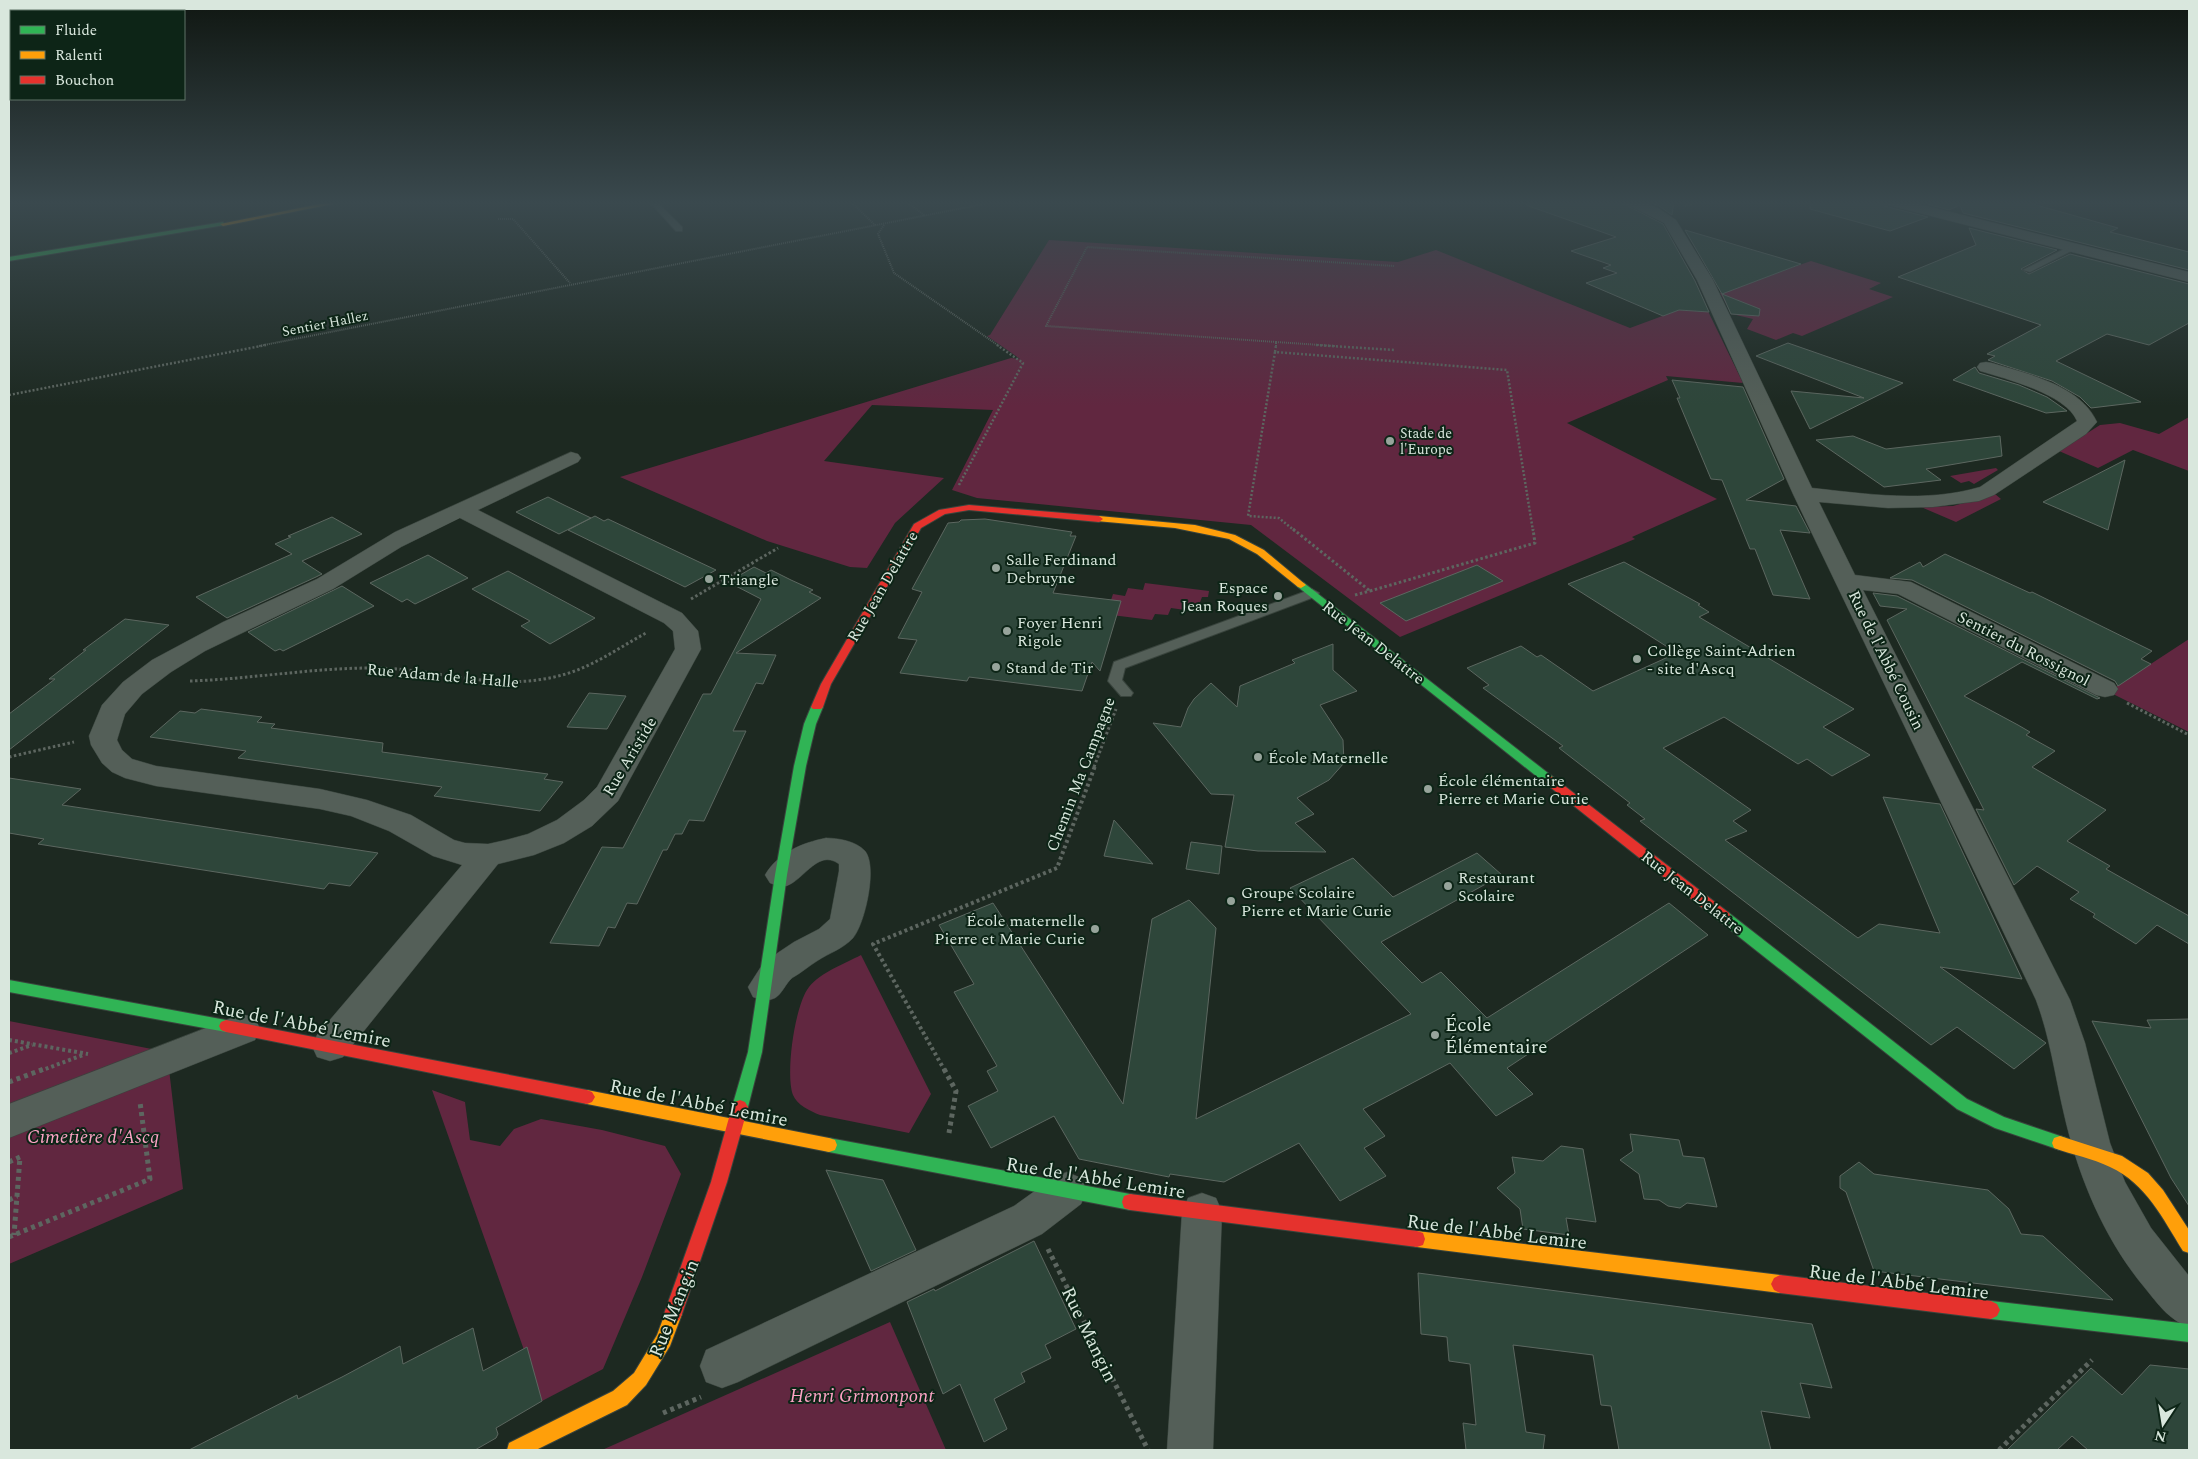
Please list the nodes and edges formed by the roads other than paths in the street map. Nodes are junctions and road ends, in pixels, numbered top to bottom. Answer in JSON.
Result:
{"nodes":[{"id":1,"x":1699,"y":269,"type":"edge"},
{"id":2,"x":2157,"y":269,"type":"edge"},
{"id":3,"x":2189,"y":277,"type":"edge"},
{"id":4,"x":1986,"y":367,"type":"dead end"},
{"id":5,"x":571,"y":458,"type":"dead end"},
{"id":6,"x":1804,"y":494,"type":"junction"},
{"id":7,"x":461,"y":510,"type":"junction"},
{"id":8,"x":1848,"y":581,"type":"junction"},
{"id":9,"x":1312,"y":593,"type":"junction"},
{"id":10,"x":2105,"y":689,"type":"road end"},
{"id":11,"x":1126,"y":693,"type":"road end"},
{"id":12,"x":488,"y":855,"type":"junction"},
{"id":13,"x":781,"y":875,"type":"junction"},
{"id":14,"x":9,"y":986,"type":"edge"},
{"id":15,"x":765,"y":987,"type":"junction"},
{"id":16,"x":242,"y":1029,"type":"junction"},
{"id":17,"x":330,"y":1046,"type":"junction"},
{"id":18,"x":9,"y":1121,"type":"edge"},
{"id":19,"x":736,"y":1127,"type":"junction"},
{"id":20,"x":2094,"y":1154,"type":"junction"},
{"id":21,"x":1067,"y":1191,"type":"junction"},
{"id":22,"x":1202,"y":1212,"type":"junction"},
{"id":23,"x":2189,"y":1244,"type":"edge"},
{"id":24,"x":2189,"y":1306,"type":"edge"},
{"id":25,"x":2189,"y":1332,"type":"edge"},
{"id":26,"x":722,"y":1366,"type":"dead end"},
{"id":27,"x":516,"y":1450,"type":"edge"},
{"id":28,"x":1190,"y":1450,"type":"edge"}],
"edges":[{"from":1,"to":6,"type":"street","name":"Rue de l'Abbé Cousin"},
{"from":2,"to":3,"type":"street"},
{"from":4,"to":6,"type":"street"},
{"from":5,"to":7,"type":"street"},
{"from":6,"to":8,"type":"street","name":"Rue de l'Abbé Cousin"},
{"from":7,"to":12,"type":"street","name":"Rue Aristide"},
{"from":7,"to":12,"type":"street"},
{"from":8,"to":10,"type":"street","name":"Sentier du Rossignol"},
{"from":8,"to":20,"type":"street","name":"Rue de l'Abbé Cousin"},
{"from":9,"to":11,"type":"lane","name":"Rue Jean Delattre"},
{"from":9,"to":13,"type":"street","name":"Rue Jean Delattre"},
{"from":9,"to":20,"type":"street","name":"Rue Jean Delattre"},
{"from":12,"to":17,"type":"street"},
{"from":13,"to":15,"type":"street","name":"Rue Jean Delattre"},
{"from":13,"to":15,"type":"street"},
{"from":14,"to":16,"type":"street","name":"Rue de l'Abbé Lemire"},
{"from":15,"to":19,"type":"street","name":"Rue Jean Delattre"},
{"from":16,"to":17,"type":"street","name":"Rue de l'Abbé Lemire"},
{"from":16,"to":18,"type":"street"},
{"from":17,"to":19,"type":"street","name":"Rue de l'Abbé Lemire"},
{"from":19,"to":21,"type":"street","name":"Rue de l'Abbé Lemire"},
{"from":19,"to":27,"type":"street","name":"Rue Mangin"},
{"from":20,"to":23,"type":"street","name":"Rue Jean Delattre"},
{"from":20,"to":24,"type":"street","name":"Rue de l'Abbé Cousin"},
{"from":21,"to":22,"type":"street","name":"Rue de l'Abbé Lemire"},
{"from":21,"to":26,"type":"street"},
{"from":22,"to":25,"type":"street","name":"Rue de l'Abbé Lemire"},
{"from":22,"to":28,"type":"street"}]}
